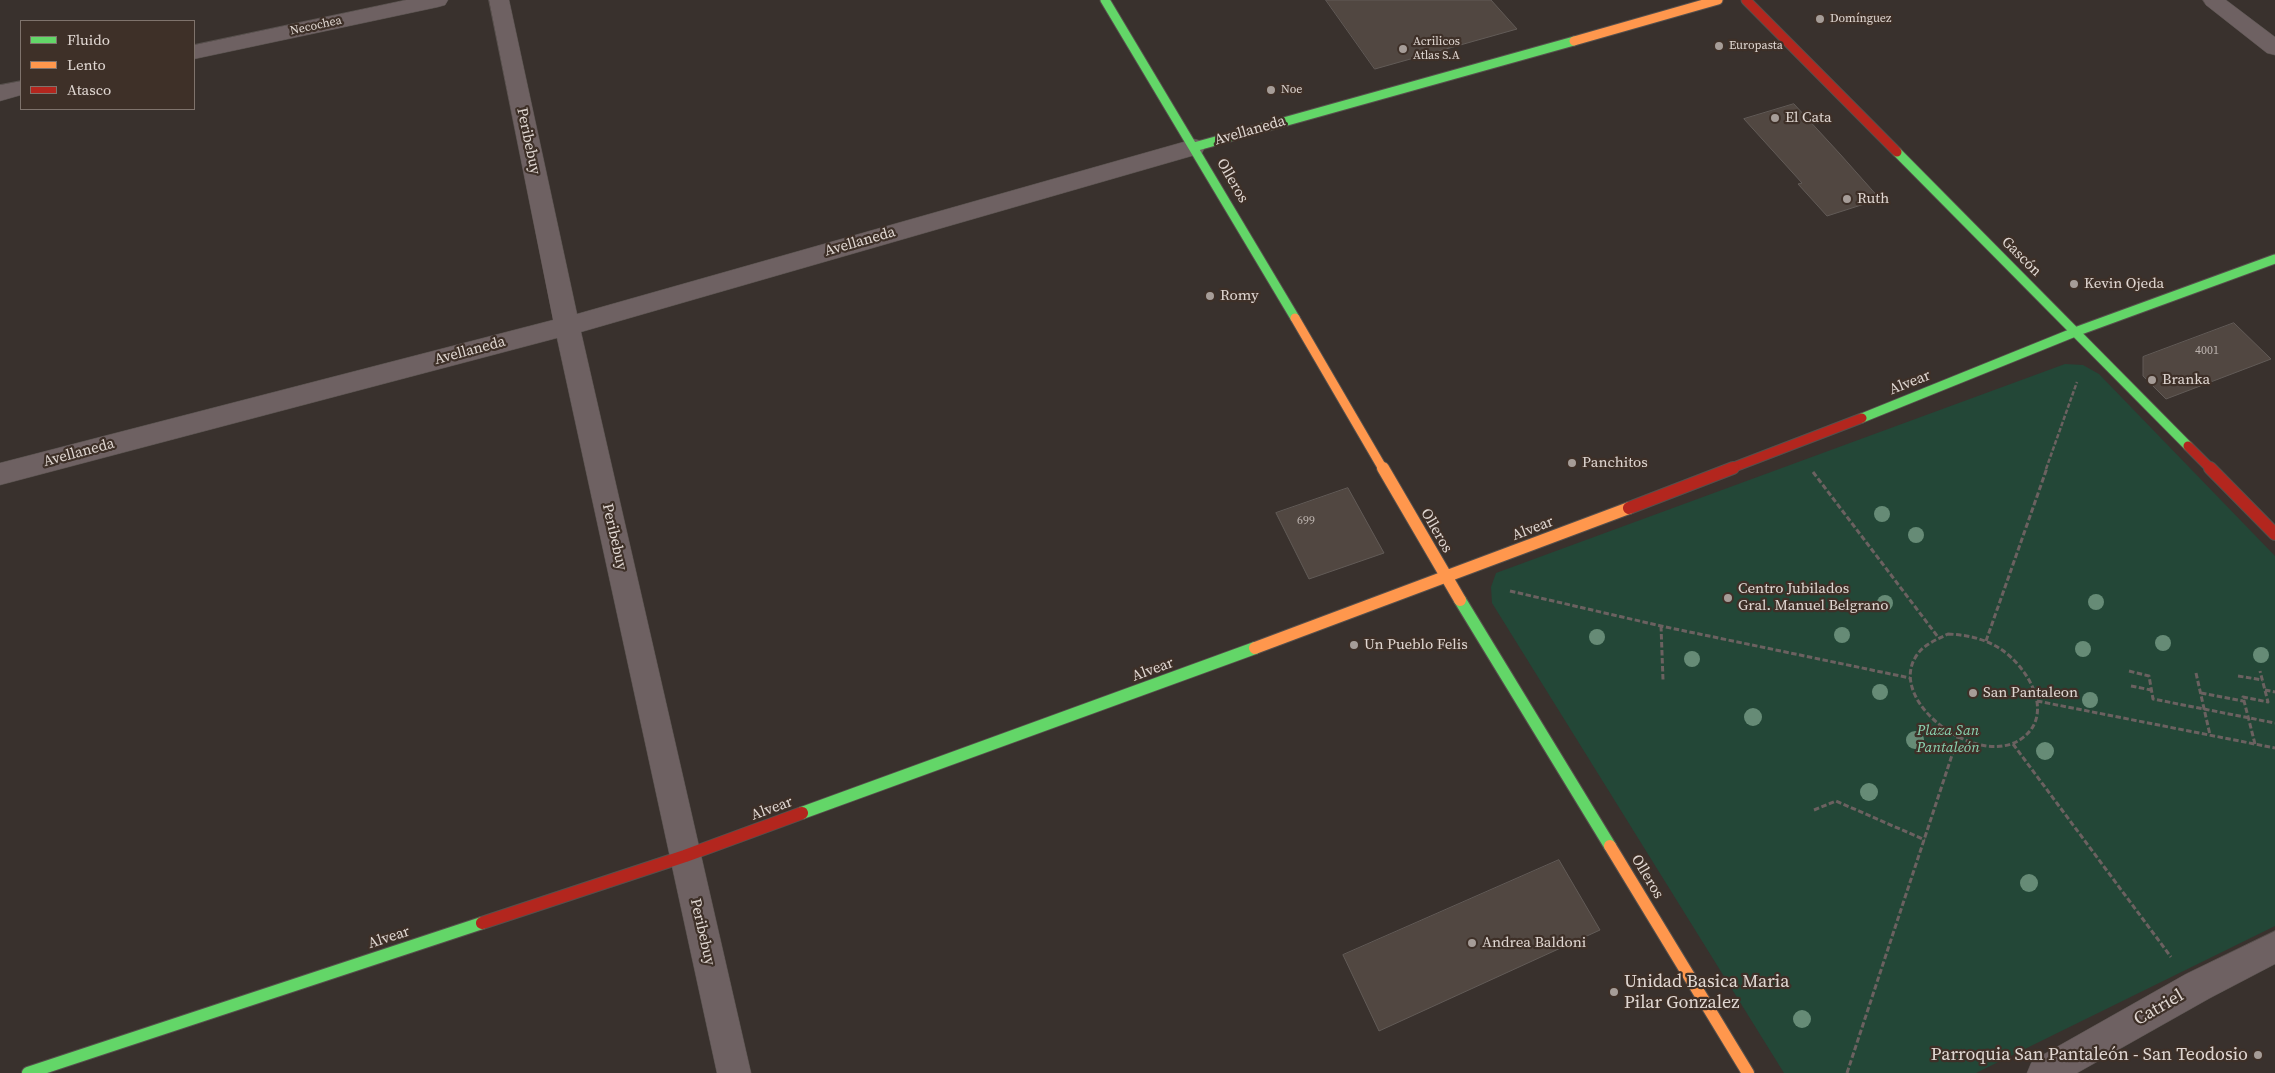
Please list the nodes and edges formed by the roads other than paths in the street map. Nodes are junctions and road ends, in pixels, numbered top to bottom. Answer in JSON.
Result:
{"nodes":[{"id":1,"x":438,"y":0,"type":"edge"},
{"id":2,"x":499,"y":0,"type":"edge"},
{"id":3,"x":1105,"y":0,"type":"edge"},
{"id":4,"x":1718,"y":0,"type":"edge"},
{"id":5,"x":1746,"y":0,"type":"edge"},
{"id":6,"x":2213,"y":0,"type":"edge"},
{"id":7,"x":2275,"y":48,"type":"edge"},
{"id":8,"x":195,"y":52,"type":"edge"},
{"id":9,"x":20,"y":88,"type":"edge"},
{"id":10,"x":0,"y":93,"type":"edge"},
{"id":11,"x":1194,"y":147,"type":"junction"},
{"id":12,"x":2275,"y":259,"type":"edge"},
{"id":13,"x":567,"y":326,"type":"junction"},
{"id":14,"x":2075,"y":332,"type":"junction"},
{"id":15,"x":0,"y":474,"type":"edge"},
{"id":16,"x":2275,"y":534,"type":"edge"},
{"id":17,"x":1446,"y":578,"type":"junction"},
{"id":18,"x":685,"y":856,"type":"junction"},
{"id":19,"x":2275,"y":947,"type":"edge"},
{"id":20,"x":28,"y":1073,"type":"edge"},
{"id":21,"x":734,"y":1073,"type":"edge"},
{"id":22,"x":1748,"y":1073,"type":"edge"},
{"id":23,"x":2044,"y":1073,"type":"edge"}],
"edges":[{"from":1,"to":8,"type":"street","name":"Necochea"},
{"from":2,"to":13,"type":"street","name":"Peribebuy"},
{"from":3,"to":11,"type":"street","name":"Olleros"},
{"from":4,"to":11,"type":"street","name":"Avellaneda"},
{"from":5,"to":14,"type":"street","name":"Gascón"},
{"from":6,"to":7,"type":"street"},
{"from":9,"to":10,"type":"street"},
{"from":11,"to":13,"type":"street","name":"Avellaneda"},
{"from":11,"to":17,"type":"street","name":"Olleros"},
{"from":12,"to":14,"type":"street","name":"Alvear"},
{"from":13,"to":15,"type":"street","name":"Avellaneda"},
{"from":13,"to":18,"type":"street","name":"Peribebuy"},
{"from":14,"to":16,"type":"street","name":"Gascón"},
{"from":14,"to":17,"type":"street","name":"Alvear"},
{"from":17,"to":18,"type":"street","name":"Alvear"},
{"from":17,"to":22,"type":"street","name":"Olleros"},
{"from":18,"to":20,"type":"street","name":"Alvear"},
{"from":18,"to":21,"type":"street","name":"Peribebuy"},
{"from":19,"to":23,"type":"street","name":"Catriel"}]}
